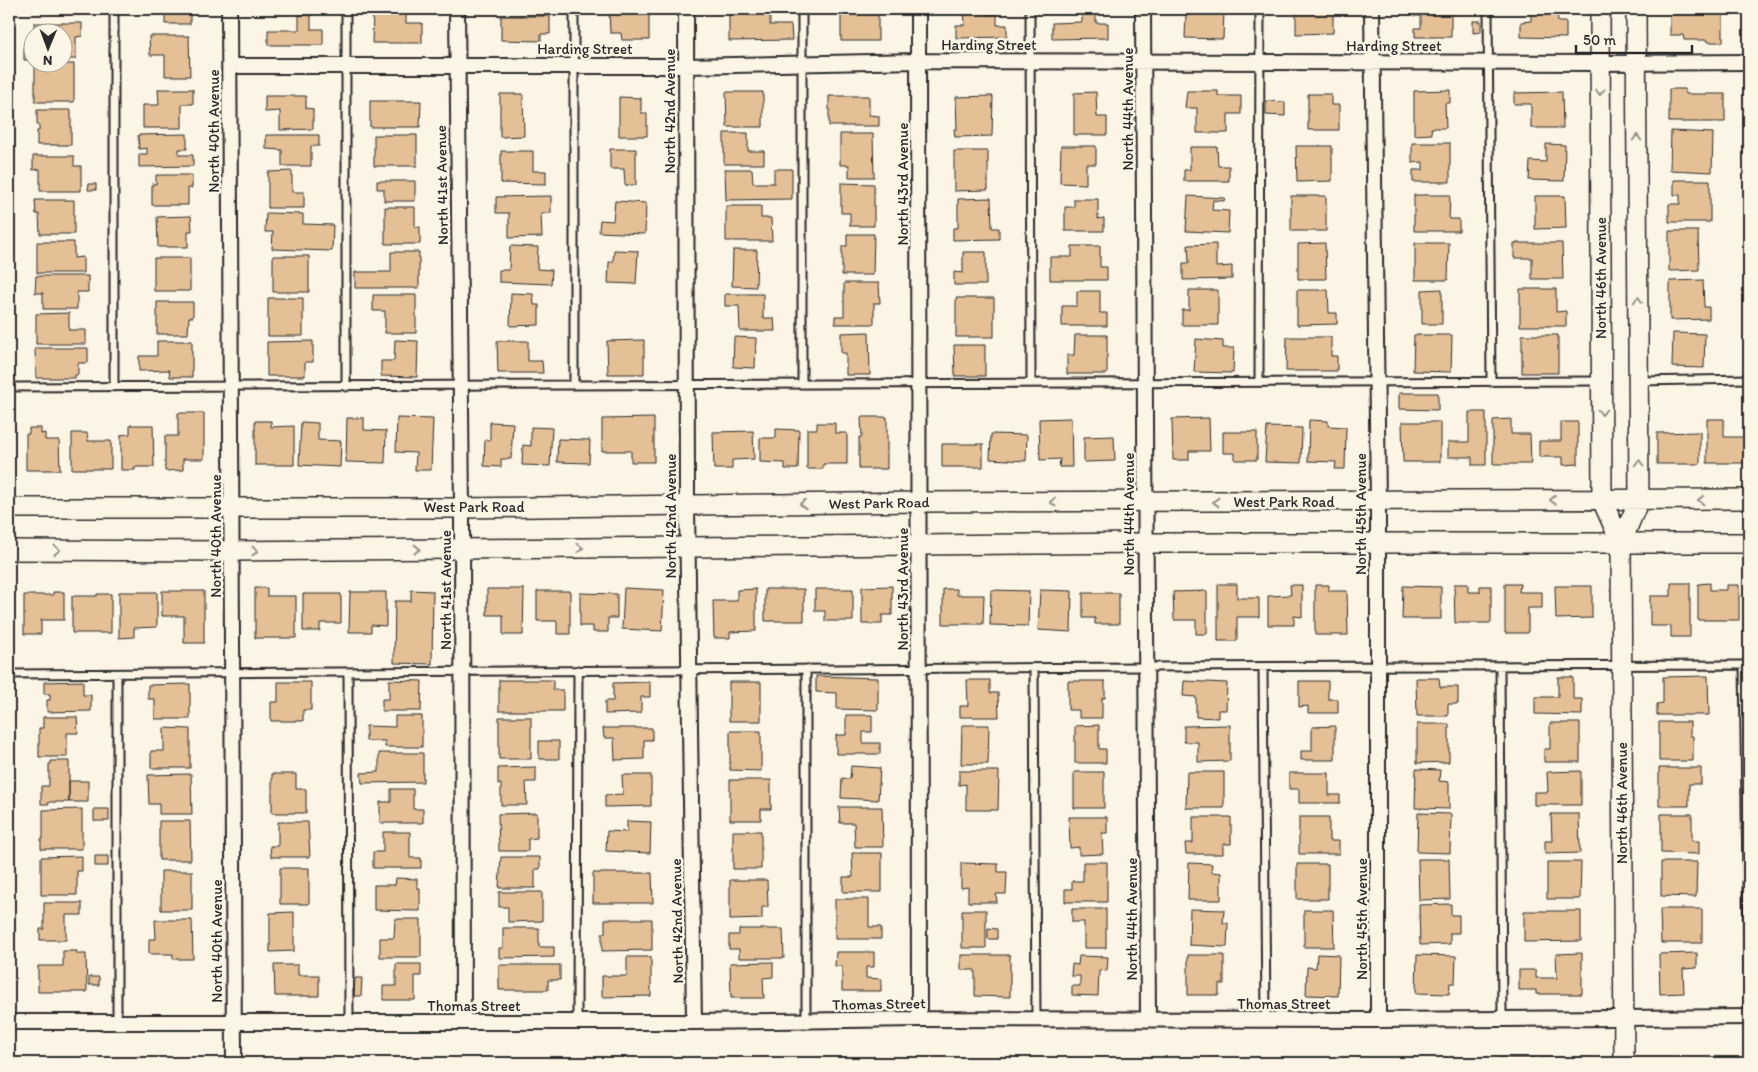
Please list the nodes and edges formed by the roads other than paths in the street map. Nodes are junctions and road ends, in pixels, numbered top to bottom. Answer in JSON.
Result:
{"nodes":[{"id":1,"x":114,"y":9,"type":"edge"},
{"id":2,"x":230,"y":9,"type":"edge"},
{"id":3,"x":346,"y":9,"type":"edge"},
{"id":4,"x":457,"y":9,"type":"edge"},
{"id":5,"x":574,"y":9,"type":"edge"},
{"id":6,"x":686,"y":9,"type":"edge"},
{"id":7,"x":802,"y":9,"type":"edge"},
{"id":8,"x":918,"y":9,"type":"edge"},
{"id":9,"x":1030,"y":9,"type":"edge"},
{"id":10,"x":1143,"y":9,"type":"edge"},
{"id":11,"x":1260,"y":9,"type":"edge"},
{"id":12,"x":1372,"y":9,"type":"edge"},
{"id":13,"x":1488,"y":9,"type":"edge"},
{"id":14,"x":1600,"y":9,"type":"edge"},
{"id":15,"x":1636,"y":9,"type":"edge"},
{"id":16,"x":918,"y":61,"type":"junction"},
{"id":17,"x":1030,"y":62,"type":"junction"},
{"id":18,"x":1144,"y":62,"type":"junction"},
{"id":19,"x":1261,"y":62,"type":"junction"},
{"id":20,"x":1372,"y":62,"type":"junction"},
{"id":21,"x":1749,"y":62,"type":"edge"},
{"id":22,"x":1488,"y":63,"type":"junction"},
{"id":23,"x":1600,"y":63,"type":"junction"},
{"id":24,"x":1636,"y":63,"type":"junction"},
{"id":25,"x":802,"y":64,"type":"junction"},
{"id":26,"x":457,"y":65,"type":"junction"},
{"id":27,"x":230,"y":66,"type":"junction"},
{"id":28,"x":346,"y":66,"type":"junction"},
{"id":29,"x":574,"y":66,"type":"junction"},
{"id":30,"x":686,"y":66,"type":"junction"},
{"id":31,"x":1749,"y":379,"type":"edge"},
{"id":32,"x":1602,"y":381,"type":"junction"},
{"id":33,"x":1638,"y":381,"type":"junction"},
{"id":34,"x":1259,"y":382,"type":"junction"},
{"id":35,"x":1376,"y":382,"type":"junction"},
{"id":36,"x":1491,"y":382,"type":"junction"},
{"id":37,"x":919,"y":383,"type":"junction"},
{"id":38,"x":1031,"y":383,"type":"junction"},
{"id":39,"x":1145,"y":383,"type":"junction"},
{"id":40,"x":574,"y":384,"type":"junction"},
{"id":41,"x":687,"y":384,"type":"junction"},
{"id":42,"x":802,"y":384,"type":"junction"},
{"id":43,"x":461,"y":385,"type":"junction"},
{"id":44,"x":9,"y":387,"type":"edge"},
{"id":45,"x":114,"y":387,"type":"junction"},
{"id":46,"x":231,"y":387,"type":"junction"},
{"id":47,"x":346,"y":387,"type":"junction"},
{"id":48,"x":1602,"y":500,"type":"junction"},
{"id":49,"x":1639,"y":500,"type":"junction"},
{"id":50,"x":1749,"y":500,"type":"edge"},
{"id":51,"x":920,"y":502,"type":"junction"},
{"id":52,"x":1146,"y":502,"type":"junction"},
{"id":53,"x":1378,"y":502,"type":"junction"},
{"id":54,"x":687,"y":506,"type":"junction"},
{"id":55,"x":232,"y":507,"type":"junction"},
{"id":56,"x":9,"y":508,"type":"edge"},
{"id":57,"x":462,"y":508,"type":"junction"},
{"id":58,"x":1146,"y":543,"type":"junction"},
{"id":59,"x":1621,"y":543,"type":"junction"},
{"id":60,"x":1749,"y":543,"type":"edge"},
{"id":61,"x":1378,"y":544,"type":"junction"},
{"id":62,"x":688,"y":546,"type":"junction"},
{"id":63,"x":920,"y":546,"type":"junction"},
{"id":64,"x":462,"y":549,"type":"junction"},
{"id":65,"x":9,"y":550,"type":"edge"},
{"id":66,"x":232,"y":551,"type":"junction"},
{"id":67,"x":1747,"y":665,"type":"edge"},
{"id":68,"x":1378,"y":666,"type":"junction"},
{"id":69,"x":1500,"y":666,"type":"junction"},
{"id":70,"x":1146,"y":667,"type":"junction"},
{"id":71,"x":1263,"y":667,"type":"junction"},
{"id":72,"x":1621,"y":667,"type":"junction"},
{"id":73,"x":920,"y":668,"type":"junction"},
{"id":74,"x":1034,"y":668,"type":"junction"},
{"id":75,"x":689,"y":669,"type":"junction"},
{"id":76,"x":806,"y":669,"type":"junction"},
{"id":77,"x":578,"y":670,"type":"junction"},
{"id":78,"x":462,"y":671,"type":"junction"},
{"id":79,"x":348,"y":672,"type":"junction"},
{"id":80,"x":232,"y":673,"type":"junction"},
{"id":81,"x":9,"y":674,"type":"edge"},
{"id":82,"x":117,"y":674,"type":"junction"},
{"id":83,"x":1623,"y":1017,"type":"junction"},
{"id":84,"x":1749,"y":1017,"type":"edge"},
{"id":85,"x":1502,"y":1018,"type":"junction"},
{"id":86,"x":919,"y":1019,"type":"junction"},
{"id":87,"x":1036,"y":1020,"type":"junction"},
{"id":88,"x":1148,"y":1020,"type":"junction"},
{"id":89,"x":1266,"y":1020,"type":"junction"},
{"id":90,"x":1378,"y":1020,"type":"junction"},
{"id":91,"x":806,"y":1021,"type":"junction"},
{"id":92,"x":9,"y":1022,"type":"edge"},
{"id":93,"x":117,"y":1022,"type":"junction"},
{"id":94,"x":234,"y":1022,"type":"junction"},
{"id":95,"x":349,"y":1022,"type":"junction"},
{"id":96,"x":463,"y":1022,"type":"junction"},
{"id":97,"x":577,"y":1022,"type":"junction"},
{"id":98,"x":694,"y":1022,"type":"junction"},
{"id":99,"x":234,"y":1063,"type":"edge"},
{"id":100,"x":1624,"y":1063,"type":"edge"}],
"edges":[{"from":1,"to":45,"type":"lane"},
{"from":2,"to":27,"type":"street","name":"North 40th Avenue"},
{"from":3,"to":28,"type":"lane"},
{"from":4,"to":26,"type":"street","name":"North 41st Avenue"},
{"from":5,"to":29,"type":"lane"},
{"from":6,"to":30,"type":"street","name":"North 42nd Avenue"},
{"from":7,"to":25,"type":"lane"},
{"from":8,"to":16,"type":"street","name":"North 43rd Avenue"},
{"from":9,"to":17,"type":"lane"},
{"from":10,"to":18,"type":"street","name":"North 44th Avenue"},
{"from":11,"to":19,"type":"lane"},
{"from":12,"to":20,"type":"street","name":"North 45th Avenue"},
{"from":13,"to":22,"type":"lane"},
{"from":14,"to":23,"type":"street","name":"North 46th Avenue"},
{"from":15,"to":24,"type":"street","name":"North 46th Avenue"},
{"from":16,"to":17,"type":"street","name":"Harding Street"},
{"from":16,"to":25,"type":"street","name":"Harding Street"},
{"from":16,"to":37,"type":"street","name":"North 43rd Avenue"},
{"from":17,"to":18,"type":"street","name":"Harding Street"},
{"from":17,"to":38,"type":"lane"},
{"from":18,"to":19,"type":"street","name":"Harding Street"},
{"from":18,"to":39,"type":"street","name":"North 44th Avenue"},
{"from":19,"to":20,"type":"street","name":"Harding Street"},
{"from":19,"to":34,"type":"lane"},
{"from":20,"to":22,"type":"street","name":"Harding Street"},
{"from":20,"to":35,"type":"street","name":"North 45th Avenue"},
{"from":21,"to":24,"type":"street","name":"Harding Street"},
{"from":22,"to":23,"type":"street","name":"Harding Street"},
{"from":22,"to":36,"type":"lane"},
{"from":23,"to":24,"type":"street","name":"Harding Street"},
{"from":23,"to":32,"type":"street","name":"North 46th Avenue","one_way":true},
{"from":33,"to":24,"type":"street","name":"North 46th Avenue","one_way":true},
{"from":25,"to":30,"type":"street","name":"Harding Street"},
{"from":25,"to":42,"type":"lane"},
{"from":26,"to":28,"type":"street","name":"Harding Street"},
{"from":26,"to":29,"type":"street","name":"Harding Street"},
{"from":26,"to":43,"type":"street","name":"North 41st Avenue"},
{"from":27,"to":28,"type":"street","name":"Harding Street"},
{"from":27,"to":46,"type":"street","name":"North 40th Avenue"},
{"from":28,"to":47,"type":"lane"},
{"from":29,"to":30,"type":"street","name":"Harding Street"},
{"from":29,"to":40,"type":"lane"},
{"from":30,"to":41,"type":"street","name":"North 42nd Avenue"},
{"from":31,"to":33,"type":"lane"},
{"from":32,"to":36,"type":"lane"},
{"from":32,"to":48,"type":"street","name":"North 46th Avenue","one_way":true},
{"from":49,"to":33,"type":"street","name":"North 46th Avenue","one_way":true},
{"from":34,"to":35,"type":"lane"},
{"from":34,"to":39,"type":"lane"},
{"from":35,"to":36,"type":"lane"},
{"from":35,"to":53,"type":"street","name":"North 45th Avenue"},
{"from":37,"to":38,"type":"lane"},
{"from":37,"to":42,"type":"lane"},
{"from":37,"to":51,"type":"street","name":"North 43rd Avenue"},
{"from":38,"to":39,"type":"lane"},
{"from":39,"to":52,"type":"street","name":"North 44th Avenue"},
{"from":40,"to":41,"type":"lane"},
{"from":40,"to":43,"type":"lane"},
{"from":41,"to":42,"type":"lane"},
{"from":41,"to":54,"type":"street","name":"North 42nd Avenue"},
{"from":43,"to":47,"type":"lane"},
{"from":43,"to":57,"type":"street","name":"North 41st Avenue"},
{"from":44,"to":45,"type":"lane"},
{"from":45,"to":46,"type":"lane"},
{"from":46,"to":47,"type":"lane"},
{"from":46,"to":55,"type":"street","name":"North 40th Avenue"},
{"from":48,"to":49,"type":"street","name":"West Park Road"},
{"from":48,"to":53,"type":"street","name":"West Park Road","one_way":true},
{"from":48,"to":59,"type":"street","name":"North 46th Avenue"},
{"from":50,"to":49,"type":"street","name":"West Park Road","one_way":true},
{"from":49,"to":59,"type":"street","name":"North 46th Avenue"},
{"from":52,"to":51,"type":"street","name":"West Park Road","one_way":true},
{"from":51,"to":54,"type":"street","name":"West Park Road","one_way":true},
{"from":51,"to":63,"type":"street","name":"North 43rd Avenue"},
{"from":53,"to":52,"type":"street","name":"West Park Road","one_way":true},
{"from":52,"to":58,"type":"street","name":"North 44th Avenue"},
{"from":53,"to":61,"type":"street","name":"North 45th Avenue"},
{"from":54,"to":57,"type":"street","name":"West Park Road"},
{"from":54,"to":62,"type":"street","name":"North 42nd Avenue"},
{"from":55,"to":56,"type":"street","name":"West Park Road"},
{"from":55,"to":57,"type":"street","name":"West Park Road"},
{"from":55,"to":66,"type":"street","name":"North 40th Avenue"},
{"from":57,"to":64,"type":"street","name":"North 41st Avenue"},
{"from":58,"to":61,"type":"street"},
{"from":58,"to":63,"type":"street"},
{"from":58,"to":70,"type":"street","name":"North 44th Avenue"},
{"from":59,"to":60,"type":"street"},
{"from":59,"to":61,"type":"street"},
{"from":59,"to":72,"type":"street","name":"North 46th Avenue"},
{"from":61,"to":68,"type":"street","name":"North 45th Avenue"},
{"from":62,"to":63,"type":"street"},
{"from":64,"to":62,"type":"street","one_way":true},
{"from":62,"to":75,"type":"street","name":"North 42nd Avenue"},
{"from":63,"to":73,"type":"street","name":"North 43rd Avenue"},
{"from":66,"to":64,"type":"street","one_way":true},
{"from":64,"to":78,"type":"street","name":"North 41st Avenue"},
{"from":65,"to":66,"type":"street","one_way":true},
{"from":66,"to":80,"type":"street","name":"North 40th Avenue"},
{"from":67,"to":72,"type":"lane"},
{"from":67,"to":84,"type":"lane"},
{"from":68,"to":69,"type":"lane"},
{"from":68,"to":71,"type":"lane"},
{"from":68,"to":90,"type":"street","name":"North 45th Avenue"},
{"from":69,"to":72,"type":"lane"},
{"from":69,"to":85,"type":"lane"},
{"from":70,"to":71,"type":"lane"},
{"from":70,"to":74,"type":"lane"},
{"from":70,"to":88,"type":"street","name":"North 44th Avenue"},
{"from":71,"to":89,"type":"lane"},
{"from":72,"to":83,"type":"street","name":"North 46th Avenue"},
{"from":73,"to":74,"type":"lane"},
{"from":73,"to":76,"type":"lane"},
{"from":73,"to":86,"type":"street","name":"North 43rd Avenue"},
{"from":74,"to":87,"type":"lane"},
{"from":75,"to":76,"type":"lane"},
{"from":75,"to":77,"type":"lane"},
{"from":75,"to":98,"type":"street","name":"North 42nd Avenue"},
{"from":76,"to":91,"type":"lane"},
{"from":77,"to":78,"type":"lane"},
{"from":77,"to":97,"type":"lane"},
{"from":78,"to":79,"type":"lane"},
{"from":78,"to":96,"type":"street","name":"North 41st Avenue"},
{"from":79,"to":80,"type":"lane"},
{"from":79,"to":95,"type":"lane"},
{"from":80,"to":82,"type":"lane"},
{"from":80,"to":94,"type":"street","name":"North 40th Avenue"},
{"from":81,"to":82,"type":"lane"},
{"from":82,"to":93,"type":"lane"},
{"from":83,"to":84,"type":"street","name":"Thomas Street"},
{"from":83,"to":85,"type":"street","name":"Thomas Street"},
{"from":83,"to":100,"type":"street","name":"North 46th Avenue"},
{"from":85,"to":90,"type":"street","name":"Thomas Street"},
{"from":86,"to":87,"type":"street","name":"Thomas Street"},
{"from":86,"to":91,"type":"street","name":"Thomas Street"},
{"from":87,"to":88,"type":"street","name":"Thomas Street"},
{"from":88,"to":89,"type":"street","name":"Thomas Street"},
{"from":89,"to":90,"type":"street","name":"Thomas Street"},
{"from":91,"to":98,"type":"street","name":"Thomas Street"},
{"from":92,"to":93,"type":"street","name":"Thomas Street"},
{"from":93,"to":94,"type":"street","name":"Thomas Street"},
{"from":94,"to":95,"type":"street","name":"Thomas Street"},
{"from":94,"to":99,"type":"street","name":"North 40th Avenue"},
{"from":95,"to":96,"type":"street","name":"Thomas Street"},
{"from":96,"to":97,"type":"street","name":"Thomas Street"},
{"from":97,"to":98,"type":"street","name":"Thomas Street"}]}
